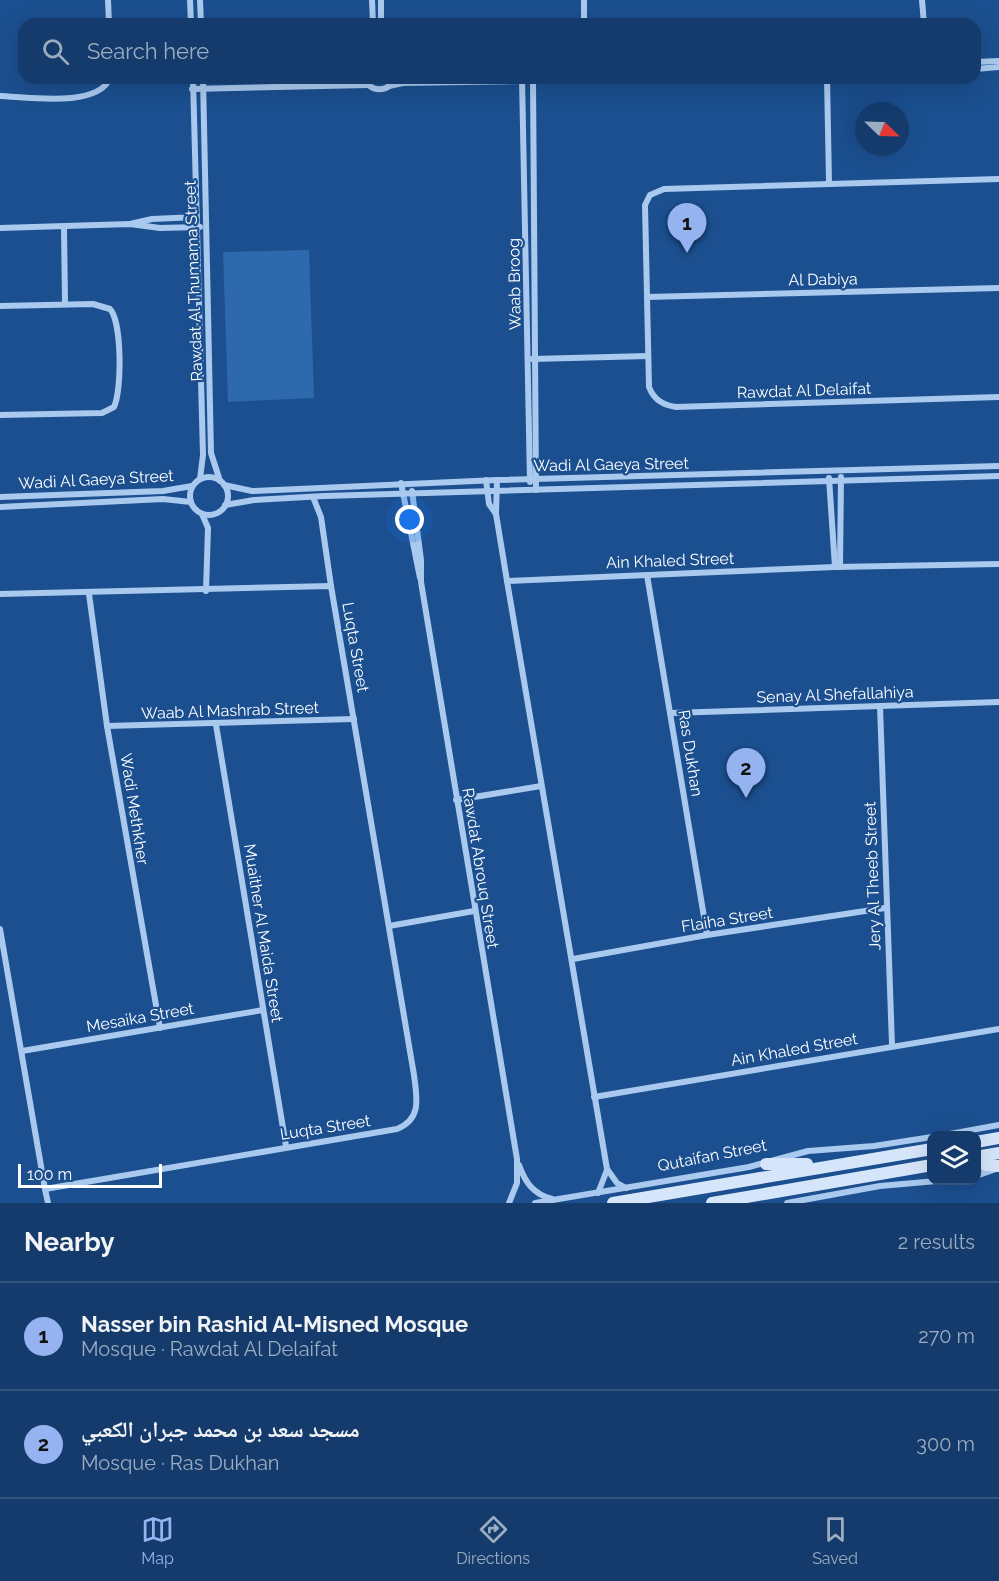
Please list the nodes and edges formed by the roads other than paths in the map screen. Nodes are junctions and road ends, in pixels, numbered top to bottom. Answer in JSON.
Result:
{"nodes":[{"id":1,"x":108,"y":0,"type":"edge"},
{"id":2,"x":190,"y":0,"type":"edge"},
{"id":3,"x":200,"y":0,"type":"edge"},
{"id":4,"x":372,"y":0,"type":"edge"},
{"id":5,"x":381,"y":0,"type":"edge"},
{"id":6,"x":584,"y":0,"type":"edge"},
{"id":7,"x":922,"y":0,"type":"edge"},
{"id":8,"x":109,"y":18,"type":"edge"},
{"id":9,"x":191,"y":18,"type":"edge"},
{"id":10,"x":201,"y":18,"type":"edge"},
{"id":11,"x":373,"y":18,"type":"edge"},
{"id":12,"x":381,"y":18,"type":"edge"},
{"id":13,"x":584,"y":18,"type":"edge"},
{"id":14,"x":924,"y":18,"type":"edge"},
{"id":15,"x":999,"y":61,"type":"edge"},
{"id":16,"x":981,"y":62,"type":"edge"},
{"id":17,"x":999,"y":67,"type":"edge"},
{"id":18,"x":981,"y":68,"type":"edge"},
{"id":19,"x":106,"y":84,"type":"edge"},
{"id":20,"x":192,"y":84,"type":"edge"},
{"id":21,"x":202,"y":84,"type":"edge"},
{"id":22,"x":278,"y":84,"type":"edge"},
{"id":23,"x":398,"y":84,"type":"edge"},
{"id":24,"x":523,"y":84,"type":"edge"},
{"id":25,"x":533,"y":84,"type":"edge"},
{"id":26,"x":826,"y":84,"type":"edge"},
{"id":27,"x":368,"y":85,"type":"joint"},
{"id":28,"x":389,"y":86,"type":"joint"},
{"id":29,"x":192,"y":89,"type":"junction"},
{"id":30,"x":202,"y":89,"type":"junction"},
{"id":31,"x":278,"y":89,"type":"junction"},
{"id":32,"x":0,"y":96,"type":"edge"},
{"id":33,"x":999,"y":179,"type":"edge"},
{"id":34,"x":829,"y":182,"type":"junction"},
{"id":35,"x":196,"y":217,"type":"junction"},
{"id":36,"x":204,"y":217,"type":"junction"},
{"id":37,"x":130,"y":224,"type":"junction"},
{"id":38,"x":205,"y":226,"type":"junction"},
{"id":39,"x":64,"y":227,"type":"junction"},
{"id":40,"x":196,"y":227,"type":"junction"},
{"id":41,"x":0,"y":228,"type":"edge"},
{"id":42,"x":999,"y":288,"type":"edge"},
{"id":43,"x":647,"y":297,"type":"junction"},
{"id":44,"x":65,"y":303,"type":"junction"},
{"id":45,"x":0,"y":306,"type":"edge"},
{"id":46,"x":648,"y":356,"type":"junction"},
{"id":47,"x":532,"y":359,"type":"junction"},
{"id":48,"x":999,"y":398,"type":"edge"},
{"id":49,"x":0,"y":415,"type":"edge"},
{"id":50,"x":999,"y":466,"type":"edge"},
{"id":51,"x":840,"y":471,"type":"junction"},
{"id":52,"x":829,"y":472,"type":"junction"},
{"id":53,"x":999,"y":476,"type":"edge"},
{"id":54,"x":200,"y":479,"type":"junction"},
{"id":55,"x":533,"y":479,"type":"junction"},
{"id":56,"x":486,"y":480,"type":"junction"},
{"id":57,"x":497,"y":480,"type":"junction"},
{"id":58,"x":841,"y":480,"type":"junction"},
{"id":59,"x":829,"y":481,"type":"junction"},
{"id":60,"x":222,"y":483,"type":"junction"},
{"id":61,"x":401,"y":483,"type":"junction"},
{"id":62,"x":411,"y":483,"type":"junction"},
{"id":63,"x":192,"y":486,"type":"junction"},
{"id":64,"x":498,"y":490,"type":"junction"},
{"id":65,"x":533,"y":490,"type":"junction"},
{"id":66,"x":487,"y":491,"type":"junction"},
{"id":67,"x":403,"y":494,"type":"junction"},
{"id":68,"x":412,"y":494,"type":"junction"},
{"id":69,"x":324,"y":496,"type":"junction"},
{"id":70,"x":0,"y":497,"type":"edge"},
{"id":71,"x":314,"y":497,"type":"junction"},
{"id":72,"x":191,"y":502,"type":"junction"},
{"id":73,"x":225,"y":505,"type":"junction"},
{"id":74,"x":0,"y":507,"type":"edge"},
{"id":75,"x":218,"y":513,"type":"junction"},
{"id":76,"x":202,"y":514,"type":"junction"},
{"id":77,"x":496,"y":514,"type":"junction"},
{"id":78,"x":321,"y":517,"type":"junction"},
{"id":79,"x":208,"y":528,"type":"junction"},
{"id":80,"x":999,"y":564,"type":"edge"},
{"id":81,"x":837,"y":567,"type":"junction"},
{"id":82,"x":647,"y":575,"type":"junction"},
{"id":83,"x":507,"y":581,"type":"junction"},
{"id":84,"x":421,"y":582,"type":"junction"},
{"id":85,"x":331,"y":586,"type":"junction"},
{"id":86,"x":206,"y":591,"type":"junction"},
{"id":87,"x":0,"y":594,"type":"edge"},
{"id":88,"x":89,"y":594,"type":"junction"},
{"id":89,"x":999,"y":702,"type":"edge"},
{"id":90,"x":880,"y":706,"type":"junction"},
{"id":91,"x":671,"y":713,"type":"junction"},
{"id":92,"x":354,"y":719,"type":"junction"},
{"id":93,"x":216,"y":725,"type":"junction"},
{"id":94,"x":107,"y":726,"type":"junction"},
{"id":95,"x":541,"y":786,"type":"junction"},
{"id":96,"x":456,"y":800,"type":"junction"},
{"id":97,"x":885,"y":908,"type":"junction"},
{"id":98,"x":474,"y":911,"type":"junction"},
{"id":99,"x":389,"y":926,"type":"junction"},
{"id":100,"x":0,"y":929,"type":"edge"},
{"id":101,"x":707,"y":935,"type":"junction"},
{"id":102,"x":573,"y":959,"type":"junction"},
{"id":103,"x":263,"y":1010,"type":"junction"},
{"id":104,"x":160,"y":1028,"type":"junction"},
{"id":105,"x":999,"y":1029,"type":"edge"},
{"id":106,"x":892,"y":1045,"type":"junction"},
{"id":107,"x":22,"y":1051,"type":"junction"},
{"id":108,"x":594,"y":1097,"type":"junction"},
{"id":109,"x":999,"y":1125,"type":"edge"},
{"id":110,"x":966,"y":1131,"type":"edge"},
{"id":111,"x":927,"y":1138,"type":"edge"},
{"id":112,"x":999,"y":1138,"type":"edge"},
{"id":113,"x":981,"y":1141,"type":"edge"},
{"id":114,"x":286,"y":1146,"type":"junction"},
{"id":115,"x":927,"y":1150,"type":"edge"},
{"id":116,"x":999,"y":1154,"type":"edge"},
{"id":117,"x":981,"y":1156,"type":"edge"},
{"id":118,"x":517,"y":1159,"type":"junction"},
{"id":119,"x":766,"y":1164,"type":"junction"},
{"id":120,"x":981,"y":1164,"type":"edge"},
{"id":121,"x":826,"y":1166,"type":"junction"},
{"id":122,"x":927,"y":1166,"type":"edge"},
{"id":123,"x":999,"y":1166,"type":"edge"},
{"id":124,"x":607,"y":1169,"type":"junction"},
{"id":125,"x":981,"y":1174,"type":"edge"},
{"id":126,"x":927,"y":1182,"type":"edge"},
{"id":127,"x":45,"y":1188,"type":"junction"},
{"id":128,"x":626,"y":1188,"type":"junction"},
{"id":129,"x":598,"y":1193,"type":"junction"},
{"id":130,"x":554,"y":1200,"type":"junction"},
{"id":131,"x":48,"y":1203,"type":"edge"},
{"id":132,"x":509,"y":1203,"type":"edge"},
{"id":133,"x":535,"y":1203,"type":"edge"},
{"id":134,"x":613,"y":1203,"type":"edge"},
{"id":135,"x":712,"y":1203,"type":"edge"},
{"id":136,"x":786,"y":1203,"type":"edge"}],
"edges":[{"from":1,"to":8,"type":"street"},
{"from":2,"to":9,"type":"street"},
{"from":3,"to":10,"type":"street"},
{"from":4,"to":11,"type":"street"},
{"from":5,"to":12,"type":"street"},
{"from":6,"to":13,"type":"street"},
{"from":7,"to":14,"type":"street"},
{"from":15,"to":16,"type":"street"},
{"from":17,"to":18,"type":"street"},
{"from":19,"to":32,"type":"street"},
{"from":20,"to":29,"type":"street","name":"Rawdat Al Thumama Street"},
{"from":21,"to":30,"type":"street","name":"Rawdat Al Thumama Street"},
{"from":22,"to":31,"type":"street"},
{"from":23,"to":28,"type":"street"},
{"from":24,"to":47,"type":"street","name":"Waab Broog"},
{"from":25,"to":47,"type":"street","name":"Waab Broog"},
{"from":26,"to":34,"type":"street"},
{"from":27,"to":28,"type":"street"},
{"from":27,"to":31,"type":"street"},
{"from":29,"to":30,"type":"street"},
{"from":29,"to":35,"type":"street","name":"Rawdat Al Thumama Street"},
{"from":30,"to":31,"type":"street"},
{"from":30,"to":36,"type":"street","name":"Rawdat Al Thumama Street"},
{"from":33,"to":34,"type":"street","name":"Rawdat Al Delaifat"},
{"from":34,"to":43,"type":"street","name":"Rawdat Al Delaifat"},
{"from":35,"to":36,"type":"street"},
{"from":35,"to":37,"type":"street"},
{"from":35,"to":40,"type":"street","name":"Rawdat Al Thumama Street"},
{"from":36,"to":38,"type":"street","name":"Rawdat Al Thumama Street"},
{"from":37,"to":39,"type":"street"},
{"from":37,"to":40,"type":"street"},
{"from":38,"to":40,"type":"street"},
{"from":38,"to":60,"type":"street","name":"Rawdat Al Thumama Street"},
{"from":39,"to":41,"type":"street"},
{"from":39,"to":44,"type":"street"},
{"from":40,"to":54,"type":"street","name":"Rawdat Al Thumama Street"},
{"from":42,"to":43,"type":"street","name":"Al Dabiya"},
{"from":43,"to":46,"type":"street","name":"Rawdat Al Delaifat"},
{"from":44,"to":45,"type":"street"},
{"from":44,"to":49,"type":"street"},
{"from":46,"to":47,"type":"street"},
{"from":46,"to":48,"type":"street","name":"Rawdat Al Delaifat"},
{"from":47,"to":55,"type":"street","name":"Waab Broog"},
{"from":50,"to":51,"type":"street","name":"Wadi Al Gaeya Street"},
{"from":51,"to":52,"type":"street","name":"Wadi Al Gaeya Street"},
{"from":51,"to":58,"type":"street"},
{"from":52,"to":55,"type":"street","name":"Wadi Al Gaeya Street"},
{"from":52,"to":59,"type":"street"},
{"from":53,"to":58,"type":"street","name":"Wadi Al Gaeya Street"},
{"from":54,"to":60,"type":"street"},
{"from":54,"to":63,"type":"street"},
{"from":55,"to":57,"type":"street","name":"Wadi Al Gaeya Street"},
{"from":55,"to":65,"type":"street","name":"Waab Broog"},
{"from":56,"to":57,"type":"street","name":"Wadi Al Gaeya Street"},
{"from":56,"to":62,"type":"street","name":"Wadi Al Gaeya Street"},
{"from":56,"to":66,"type":"street"},
{"from":57,"to":64,"type":"street"},
{"from":58,"to":59,"type":"street","name":"Wadi Al Gaeya Street"},
{"from":58,"to":81,"type":"street"},
{"from":59,"to":65,"type":"street","name":"Wadi Al Gaeya Street"},
{"from":59,"to":81,"type":"street"},
{"from":60,"to":61,"type":"street","name":"Wadi Al Gaeya Street"},
{"from":60,"to":73,"type":"street"},
{"from":61,"to":62,"type":"street","name":"Wadi Al Gaeya Street"},
{"from":61,"to":67,"type":"street","name":"Rawdat Abrouq Street"},
{"from":62,"to":68,"type":"street","name":"Rawdat Abrouq Street"},
{"from":63,"to":70,"type":"street","name":"Wadi Al Gaeya Street"},
{"from":63,"to":72,"type":"street"},
{"from":64,"to":65,"type":"street","name":"Wadi Al Gaeya Street"},
{"from":64,"to":66,"type":"street","name":"Wadi Al Gaeya Street"},
{"from":64,"to":77,"type":"street"},
{"from":66,"to":68,"type":"street","name":"Wadi Al Gaeya Street"},
{"from":66,"to":77,"type":"street"},
{"from":67,"to":68,"type":"street","name":"Wadi Al Gaeya Street"},
{"from":67,"to":69,"type":"street","name":"Wadi Al Gaeya Street"},
{"from":67,"to":84,"type":"street","name":"Rawdat Abrouq Street"},
{"from":68,"to":84,"type":"street","name":"Rawdat Abrouq Street"},
{"from":69,"to":71,"type":"street","name":"Wadi Al Gaeya Street"},
{"from":69,"to":78,"type":"street","name":"Luqta Street"},
{"from":71,"to":73,"type":"street","name":"Wadi Al Gaeya Street"},
{"from":71,"to":78,"type":"street","name":"Luqta Street"},
{"from":72,"to":74,"type":"street","name":"Wadi Al Gaeya Street"},
{"from":72,"to":76,"type":"street"},
{"from":73,"to":75,"type":"street"},
{"from":75,"to":76,"type":"street"},
{"from":75,"to":79,"type":"street"},
{"from":76,"to":79,"type":"street"},
{"from":77,"to":83,"type":"street"},
{"from":78,"to":85,"type":"street","name":"Luqta Street"},
{"from":79,"to":86,"type":"street"},
{"from":80,"to":81,"type":"street","name":"Ain Khaled Street"},
{"from":81,"to":82,"type":"street","name":"Ain Khaled Street"},
{"from":82,"to":83,"type":"street","name":"Ain Khaled Street"},
{"from":82,"to":91,"type":"street","name":"Ras Dukhan"},
{"from":83,"to":95,"type":"street"},
{"from":84,"to":96,"type":"street","name":"Rawdat Abrouq Street"},
{"from":85,"to":86,"type":"street","name":"Luqta Street"},
{"from":85,"to":92,"type":"street","name":"Luqta Street"},
{"from":86,"to":88,"type":"street","name":"Luqta Street"},
{"from":87,"to":88,"type":"street","name":"Luqta Street"},
{"from":88,"to":94,"type":"street","name":"Wadi Methkher"},
{"from":89,"to":90,"type":"street","name":"Senay Al Shefallahiya"},
{"from":90,"to":91,"type":"street","name":"Senay Al Shefallahiya"},
{"from":90,"to":97,"type":"street","name":"Jery Al Theeb Street"},
{"from":91,"to":101,"type":"street","name":"Ras Dukhan"},
{"from":92,"to":93,"type":"street","name":"Waab Al Mashrab Street"},
{"from":92,"to":99,"type":"street","name":"Luqta Street"},
{"from":93,"to":94,"type":"street","name":"Waab Al Mashrab Street"},
{"from":93,"to":103,"type":"street","name":"Muaither Al Maida Street"},
{"from":94,"to":104,"type":"street","name":"Wadi Methkher"},
{"from":95,"to":96,"type":"street"},
{"from":95,"to":102,"type":"street"},
{"from":96,"to":98,"type":"street","name":"Rawdat Abrouq Street"},
{"from":97,"to":101,"type":"street","name":"Flaiha Street"},
{"from":97,"to":106,"type":"street","name":"Jery Al Theeb Street"},
{"from":98,"to":99,"type":"street"},
{"from":98,"to":118,"type":"street","name":"Rawdat Abrouq Street"},
{"from":99,"to":114,"type":"street","name":"Luqta Street"},
{"from":100,"to":107,"type":"street"},
{"from":101,"to":102,"type":"street","name":"Flaiha Street"},
{"from":102,"to":108,"type":"street"},
{"from":103,"to":104,"type":"street","name":"Mesaika Street"},
{"from":103,"to":114,"type":"street","name":"Muaither Al Maida Street"},
{"from":104,"to":107,"type":"street","name":"Mesaika Street"},
{"from":105,"to":106,"type":"street","name":"Ain Khaled Street"},
{"from":106,"to":108,"type":"street","name":"Ain Khaled Street"},
{"from":107,"to":127,"type":"street"},
{"from":108,"to":124,"type":"street"},
{"from":109,"to":110,"type":"street"},
{"from":111,"to":119,"type":"street","name":"Qutaifan Street"},
{"from":112,"to":113,"type":"street"},
{"from":114,"to":127,"type":"street","name":"Luqta Street"},
{"from":115,"to":121,"type":"street","name":"Qutaifan Street"},
{"from":116,"to":117,"type":"street"},
{"from":118,"to":130,"type":"street","name":"Rawdat Abrouq Street"},
{"from":118,"to":132,"type":"street","name":"Rawdat Abrouq Street"},
{"from":119,"to":121,"type":"street"},
{"from":119,"to":128,"type":"street","name":"Qutaifan Street"},
{"from":120,"to":123,"type":"street"},
{"from":121,"to":134,"type":"street","name":"Qutaifan Street"},
{"from":122,"to":135,"type":"street"},
{"from":123,"to":125,"type":"street"},
{"from":124,"to":128,"type":"street"},
{"from":124,"to":129,"type":"street"},
{"from":126,"to":136,"type":"street"},
{"from":127,"to":131,"type":"street"},
{"from":128,"to":129,"type":"street","name":"Qutaifan Street"},
{"from":129,"to":130,"type":"street","name":"Qutaifan Street"},
{"from":130,"to":133,"type":"street","name":"Qutaifan Street"}]}
